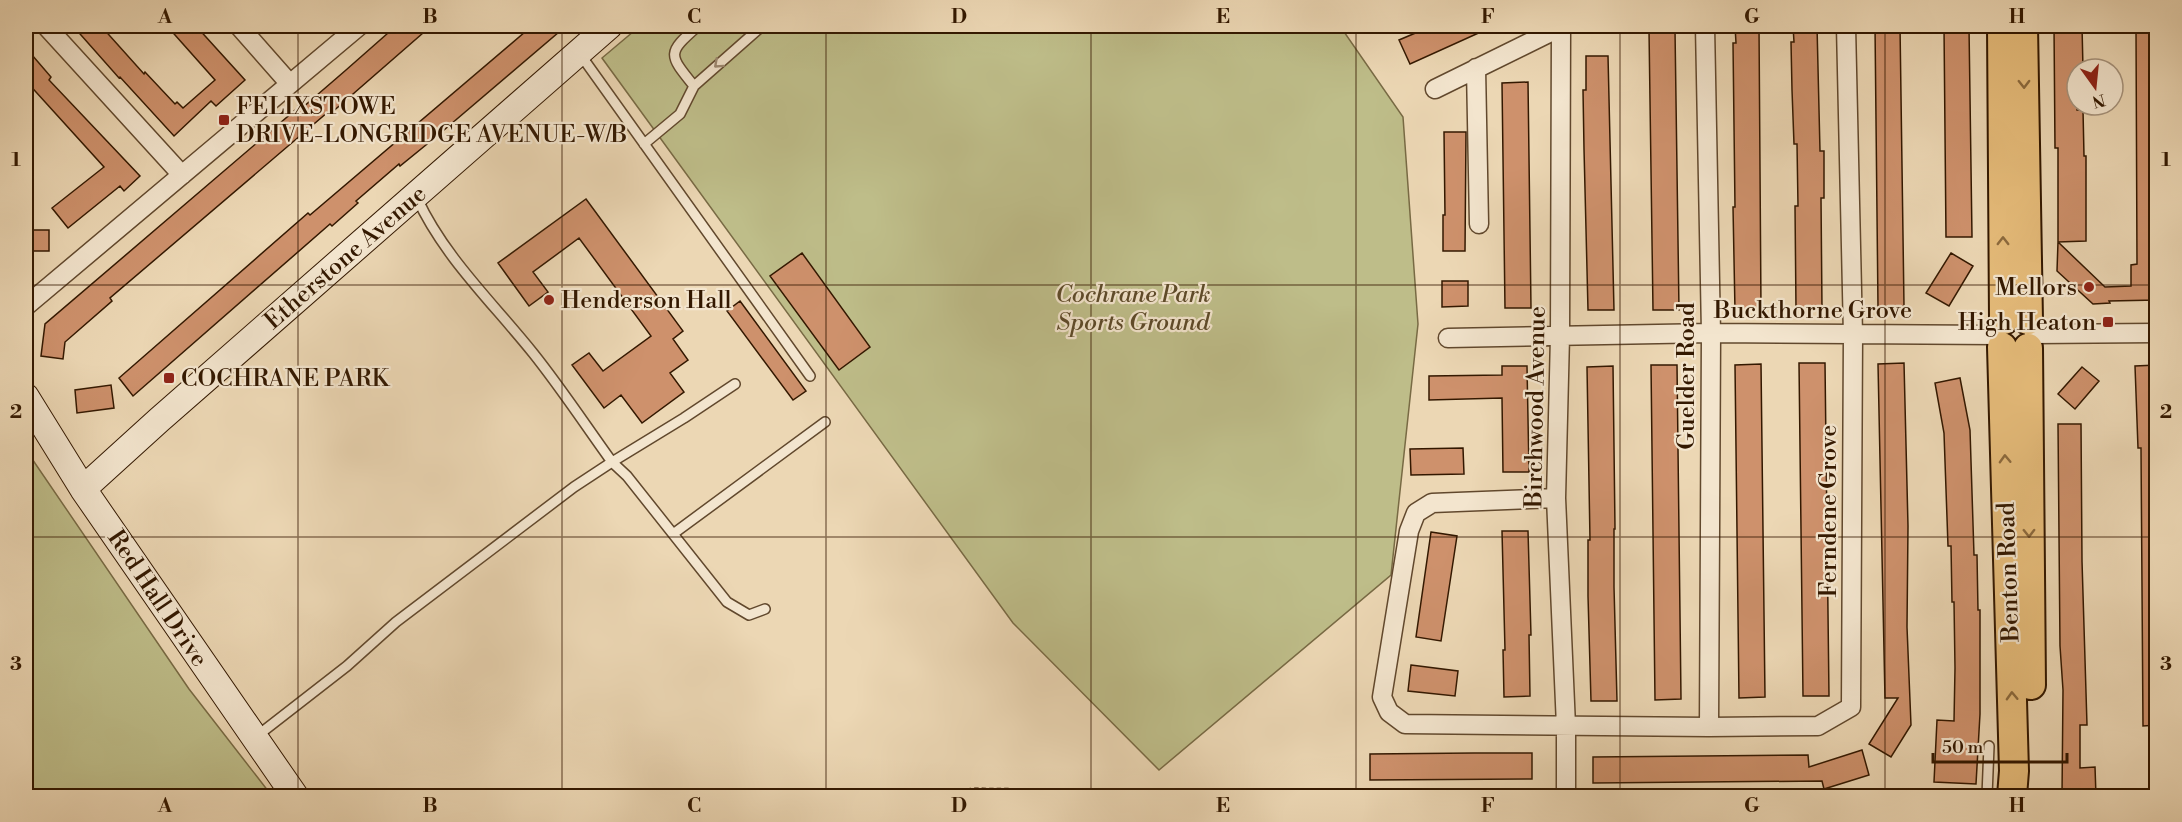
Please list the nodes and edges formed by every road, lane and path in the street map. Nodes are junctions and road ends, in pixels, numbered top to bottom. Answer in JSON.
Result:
{"nodes":[{"id":1,"x":46,"y":26,"type":"edge"},
{"id":2,"x":239,"y":26,"type":"edge"},
{"id":3,"x":359,"y":26,"type":"edge"},
{"id":4,"x":609,"y":26,"type":"edge"},
{"id":5,"x":698,"y":26,"type":"edge"},
{"id":6,"x":762,"y":26,"type":"edge"},
{"id":7,"x":1562,"y":26,"type":"edge"},
{"id":8,"x":1705,"y":26,"type":"edge"},
{"id":9,"x":1846,"y":26,"type":"edge"},
{"id":10,"x":2002,"y":26,"type":"edge"},
{"id":11,"x":2023,"y":26,"type":"edge"},
{"id":12,"x":578,"y":52,"type":"junction"},
{"id":13,"x":1476,"y":68,"type":"junction"},
{"id":14,"x":290,"y":84,"type":"junction"},
{"id":15,"x":694,"y":86,"type":"junction"},
{"id":16,"x":1435,"y":89,"type":"dead end"},
{"id":17,"x":644,"y":144,"type":"junction"},
{"id":18,"x":182,"y":175,"type":"junction"},
{"id":19,"x":416,"y":195,"type":"junction"},
{"id":20,"x":1479,"y":225,"type":"dead end"},
{"id":21,"x":26,"y":306,"type":"edge"},
{"id":22,"x":1711,"y":333,"type":"junction"},
{"id":23,"x":2157,"y":333,"type":"edge"},
{"id":24,"x":2016,"y":334,"type":"junction"},
{"id":25,"x":1853,"y":335,"type":"junction"},
{"id":26,"x":1560,"y":336,"type":"junction"},
{"id":27,"x":1448,"y":338,"type":"dead end"},
{"id":28,"x":810,"y":376,"type":"dead end"},
{"id":29,"x":735,"y":384,"type":"dead end"},
{"id":30,"x":26,"y":397,"type":"edge"},
{"id":31,"x":825,"y":422,"type":"dead end"},
{"id":32,"x":612,"y":462,"type":"junction"},
{"id":33,"x":83,"y":489,"type":"junction"},
{"id":34,"x":1556,"y":498,"type":"junction"},
{"id":35,"x":673,"y":534,"type":"junction"},
{"id":36,"x":765,"y":609,"type":"dead end"},
{"id":37,"x":1566,"y":726,"type":"junction"},
{"id":38,"x":1709,"y":727,"type":"junction"},
{"id":39,"x":255,"y":738,"type":"junction"},
{"id":40,"x":1989,"y":746,"type":"dead end"},
{"id":41,"x":1566,"y":789,"type":"dead end"},
{"id":42,"x":295,"y":796,"type":"edge"},
{"id":43,"x":907,"y":796,"type":"edge"},
{"id":44,"x":1347,"y":796,"type":"edge"},
{"id":45,"x":1932,"y":796,"type":"edge"},
{"id":46,"x":1941,"y":796,"type":"edge"},
{"id":47,"x":1987,"y":796,"type":"edge"},
{"id":48,"x":2012,"y":796,"type":"edge"},
{"id":49,"x":2031,"y":796,"type":"edge"}],
"edges":[{"from":1,"to":18,"type":"street"},
{"from":2,"to":14,"type":"street"},
{"from":3,"to":14,"type":"street"},
{"from":4,"to":12,"type":"street","name":"Etherstone Avenue"},
{"from":5,"to":15,"type":"lane"},
{"from":6,"to":15,"type":"lane","one_way":true},
{"from":7,"to":13,"type":"street"},
{"from":7,"to":26,"type":"street","name":"Birchwood Avenue"},
{"from":8,"to":22,"type":"street","name":"Guelder Road"},
{"from":9,"to":25,"type":"street","name":"Ferndene Grove"},
{"from":24,"to":10,"type":"main road","name":"Benton Road","one_way":true},
{"from":11,"to":24,"type":"main road","name":"Benton Road","one_way":true},
{"from":12,"to":17,"type":"lane"},
{"from":12,"to":19,"type":"street","name":"Etherstone Avenue"},
{"from":13,"to":16,"type":"street"},
{"from":13,"to":20,"type":"street"},
{"from":14,"to":18,"type":"street"},
{"from":15,"to":17,"type":"lane"},
{"from":17,"to":28,"type":"lane"},
{"from":18,"to":21,"type":"street"},
{"from":19,"to":32,"type":"lane"},
{"from":19,"to":33,"type":"street","name":"Etherstone Avenue"},
{"from":22,"to":25,"type":"street","name":"Buckthorne Grove"},
{"from":22,"to":26,"type":"street","name":"Buckthorne Grove"},
{"from":22,"to":38,"type":"street","name":"Guelder Road"},
{"from":23,"to":24,"type":"street","name":"Buckthorne Grove"},
{"from":24,"to":25,"type":"street","name":"Buckthorne Grove"},
{"from":48,"to":24,"type":"main road","name":"Benton Road","one_way":true},
{"from":24,"to":49,"type":"main road","name":"Benton Road","one_way":true},
{"from":25,"to":38,"type":"street","name":"Ferndene Grove"},
{"from":26,"to":27,"type":"street","name":"Buckthorne Grove"},
{"from":26,"to":34,"type":"street","name":"Birchwood Avenue"},
{"from":29,"to":32,"type":"lane"},
{"from":30,"to":33,"type":"street","name":"Red Hall Drive"},
{"from":31,"to":35,"type":"lane"},
{"from":32,"to":35,"type":"lane"},
{"from":32,"to":39,"type":"lane"},
{"from":33,"to":39,"type":"street","name":"Red Hall Drive"},
{"from":34,"to":37,"type":"street","name":"Birchwood Avenue"},
{"from":34,"to":37,"type":"street","name":"Ferndene Grove"},
{"from":35,"to":36,"type":"lane"},
{"from":37,"to":38,"type":"street","name":"Ferndene Grove"},
{"from":37,"to":41,"type":"street","name":"Birchwood Avenue"},
{"from":39,"to":42,"type":"street","name":"Red Hall Drive"},
{"from":40,"to":47,"type":"lane"},
{"from":43,"to":44,"type":"path"},
{"from":45,"to":46,"type":"lane"}]}
